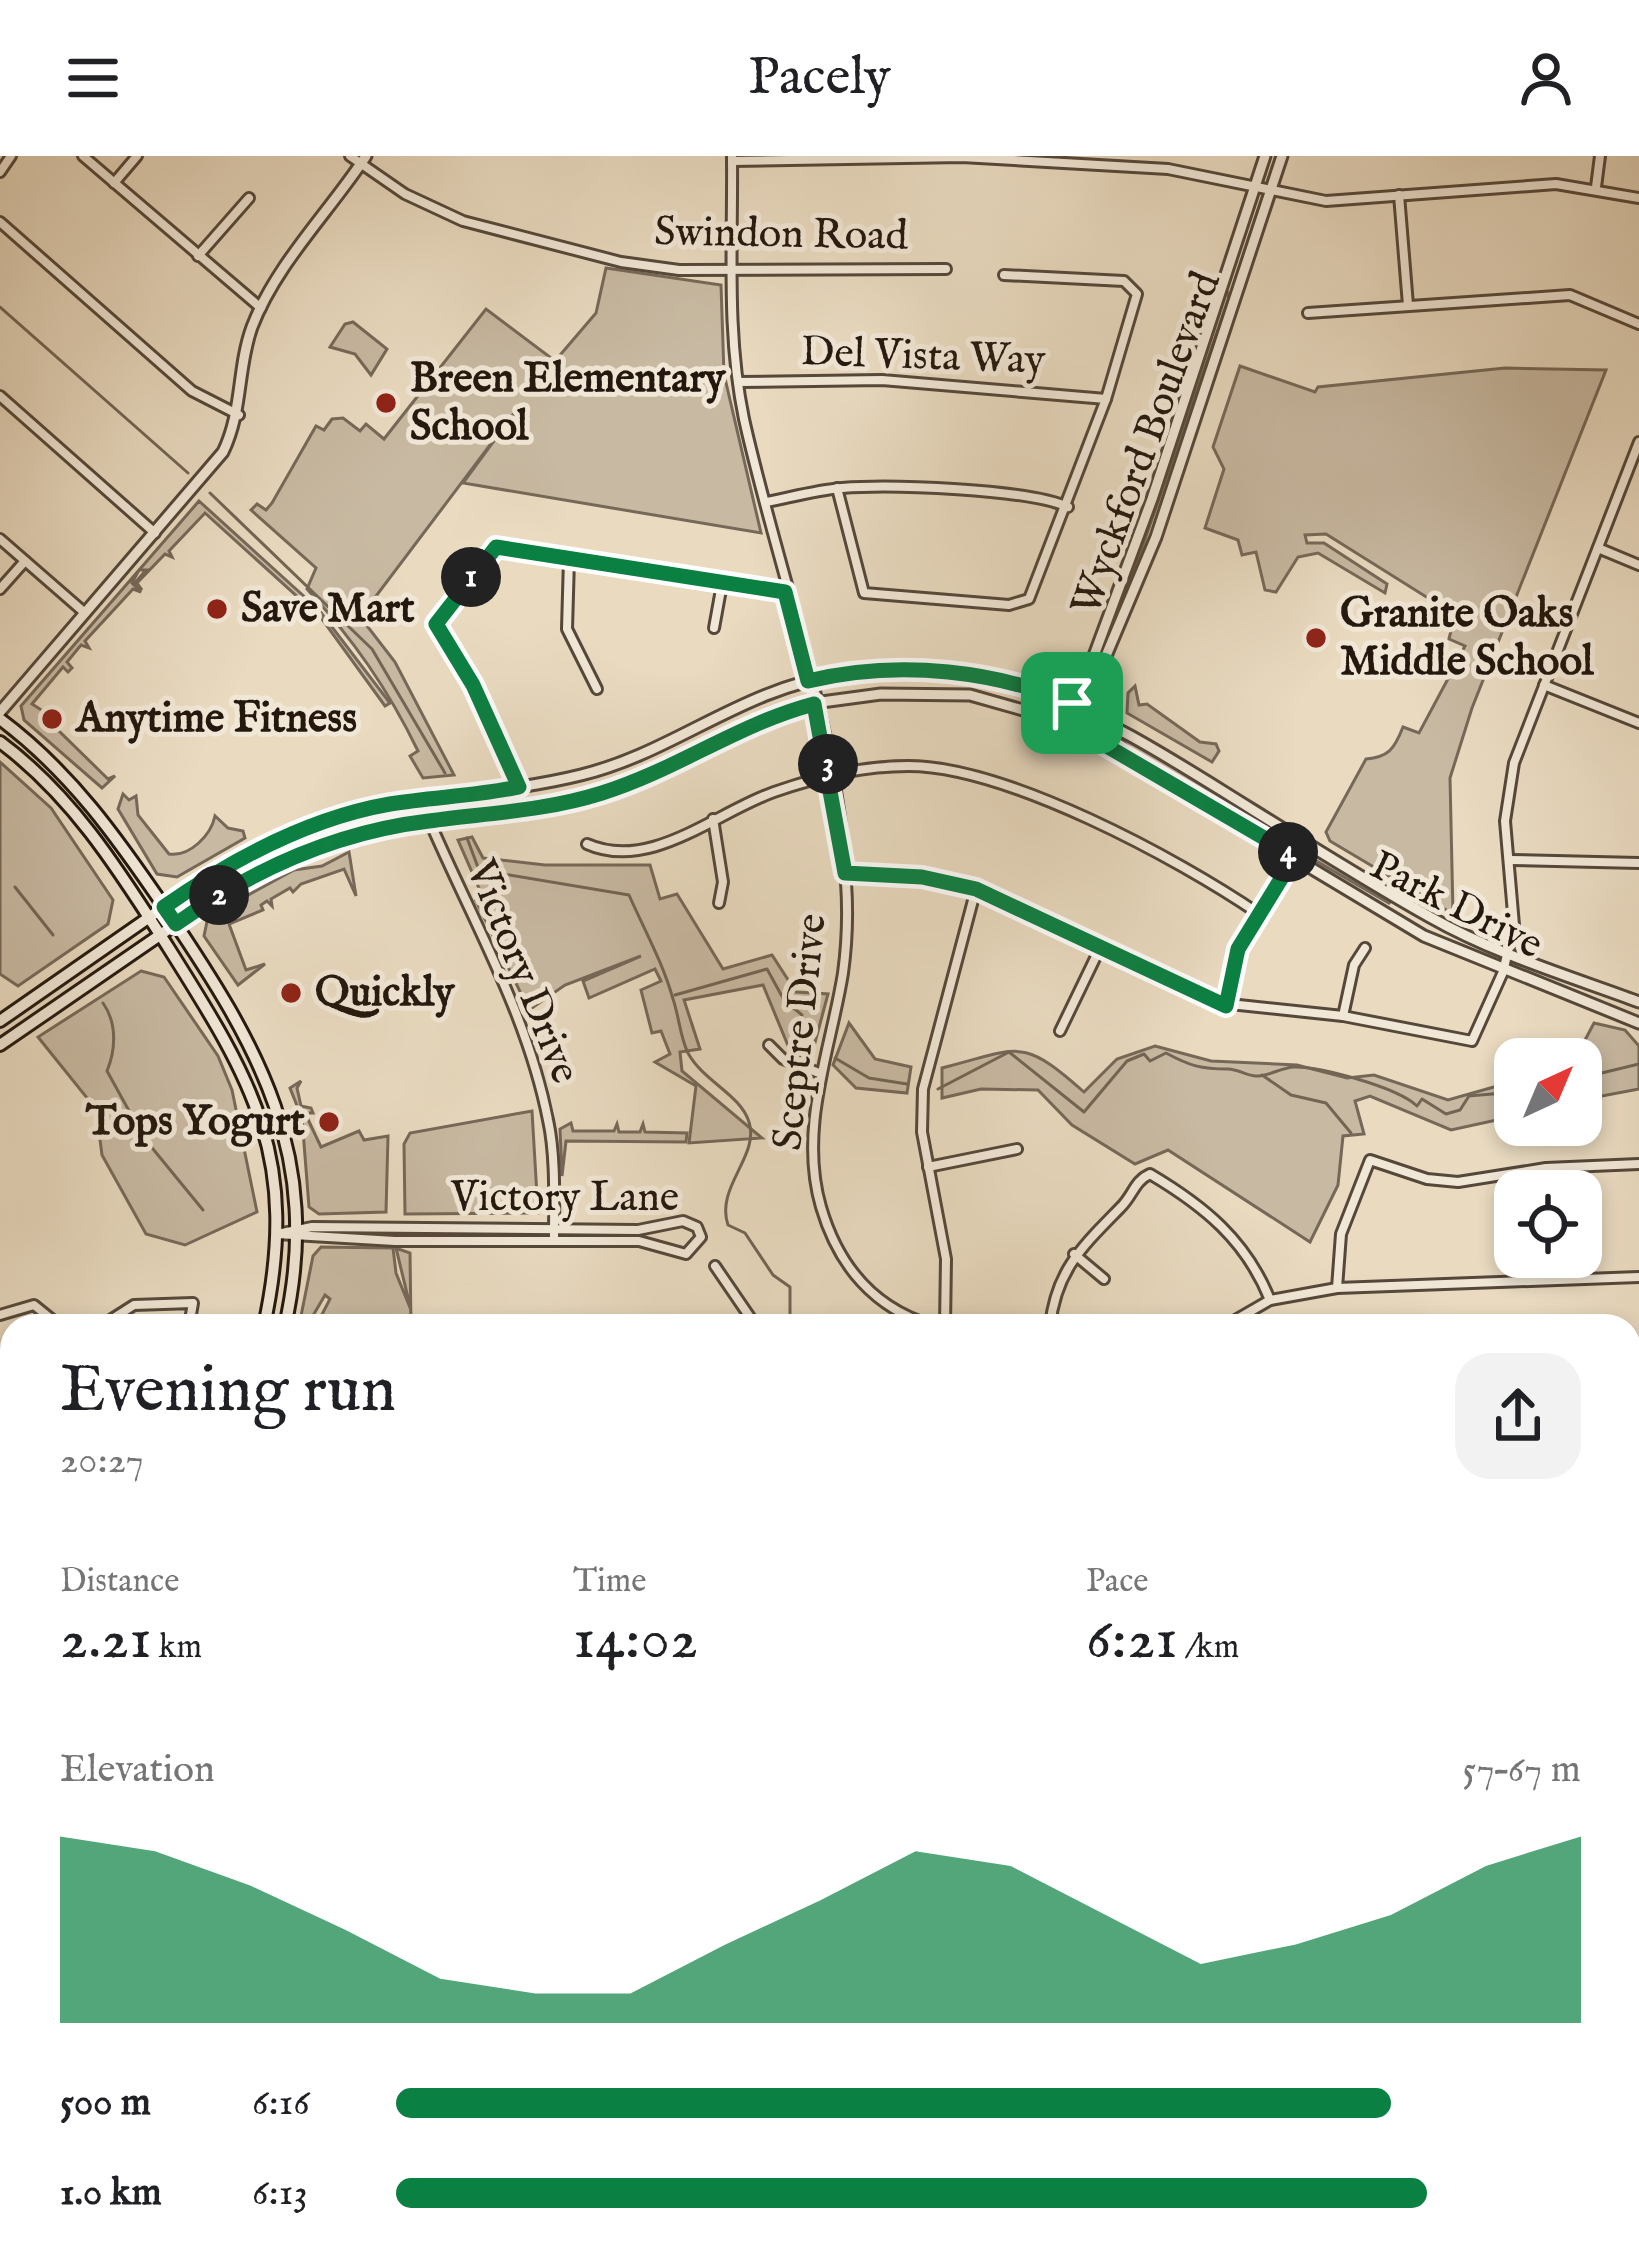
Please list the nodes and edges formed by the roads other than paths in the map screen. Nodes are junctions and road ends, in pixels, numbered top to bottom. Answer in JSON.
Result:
{"nodes":[{"id":1,"x":11,"y":156,"type":"edge"},
{"id":2,"x":83,"y":156,"type":"edge"},
{"id":3,"x":137,"y":156,"type":"edge"},
{"id":4,"x":350,"y":156,"type":"edge"},
{"id":5,"x":1265,"y":156,"type":"edge"},
{"id":6,"x":1282,"y":156,"type":"edge"},
{"id":7,"x":1600,"y":156,"type":"edge"},
{"id":8,"x":732,"y":158,"type":"edge"},
{"id":9,"x":364,"y":160,"type":"edge"},
{"id":10,"x":0,"y":172,"type":"edge"},
{"id":11,"x":115,"y":183,"type":"junction"},
{"id":12,"x":1596,"y":187,"type":"junction"},
{"id":13,"x":1264,"y":188,"type":"junction"},
{"id":14,"x":1399,"y":195,"type":"junction"},
{"id":15,"x":249,"y":198,"type":"dead end"},
{"id":16,"x":1639,"y":198,"type":"edge"},
{"id":17,"x":0,"y":222,"type":"edge"},
{"id":18,"x":198,"y":256,"type":"junction"},
{"id":19,"x":733,"y":269,"type":"junction"},
{"id":20,"x":946,"y":269,"type":"dead end"},
{"id":21,"x":1004,"y":275,"type":"dead end"},
{"id":22,"x":1408,"y":305,"type":"junction"},
{"id":23,"x":261,"y":308,"type":"junction"},
{"id":24,"x":1308,"y":313,"type":"dead end"},
{"id":25,"x":1639,"y":324,"type":"edge"},
{"id":26,"x":738,"y":382,"type":"junction"},
{"id":27,"x":0,"y":396,"type":"edge"},
{"id":28,"x":1106,"y":399,"type":"junction"},
{"id":29,"x":239,"y":415,"type":"junction"},
{"id":30,"x":1639,"y":442,"type":"edge"},
{"id":31,"x":837,"y":488,"type":"junction"},
{"id":32,"x":767,"y":502,"type":"junction"},
{"id":33,"x":1068,"y":507,"type":"junction"},
{"id":34,"x":155,"y":533,"type":"junction"},
{"id":35,"x":0,"y":539,"type":"edge"},
{"id":36,"x":1598,"y":548,"type":"junction"},
{"id":37,"x":569,"y":560,"type":"junction"},
{"id":38,"x":25,"y":561,"type":"junction"},
{"id":39,"x":1639,"y":565,"type":"edge"},
{"id":40,"x":722,"y":584,"type":"junction"},
{"id":41,"x":0,"y":590,"type":"edge"},
{"id":42,"x":785,"y":592,"type":"junction"},
{"id":43,"x":85,"y":613,"type":"junction"},
{"id":44,"x":714,"y":628,"type":"dead end"},
{"id":45,"x":1544,"y":685,"type":"junction"},
{"id":46,"x":597,"y":689,"type":"dead end"},
{"id":47,"x":811,"y":692,"type":"junction"},
{"id":48,"x":1072,"y":703,"type":"junction"},
{"id":49,"x":1084,"y":708,"type":"junction"},
{"id":50,"x":0,"y":716,"type":"edge"},
{"id":51,"x":1639,"y":722,"type":"edge"},
{"id":52,"x":1069,"y":724,"type":"junction"},
{"id":53,"x":0,"y":742,"type":"edge"},
{"id":54,"x":830,"y":778,"type":"junction"},
{"id":55,"x":519,"y":787,"type":"junction"},
{"id":56,"x":422,"y":801,"type":"junction"},
{"id":57,"x":713,"y":819,"type":"junction"},
{"id":58,"x":429,"y":820,"type":"junction"},
{"id":59,"x":587,"y":844,"type":"dead end"},
{"id":60,"x":1295,"y":856,"type":"junction"},
{"id":61,"x":1510,"y":860,"type":"junction"},
{"id":62,"x":1639,"y":863,"type":"edge"},
{"id":63,"x":845,"y":873,"type":"junction"},
{"id":64,"x":976,"y":889,"type":"junction"},
{"id":65,"x":719,"y":903,"type":"dead end"},
{"id":66,"x":164,"y":907,"type":"junction"},
{"id":67,"x":1258,"y":914,"type":"junction"},
{"id":68,"x":150,"y":918,"type":"junction"},
{"id":69,"x":176,"y":924,"type":"junction"},
{"id":70,"x":160,"y":934,"type":"junction"},
{"id":71,"x":1101,"y":946,"type":"junction"},
{"id":72,"x":1365,"y":948,"type":"dead end"},
{"id":73,"x":1505,"y":963,"type":"junction"},
{"id":74,"x":1639,"y":1002,"type":"edge"},
{"id":75,"x":1226,"y":1006,"type":"junction"},
{"id":76,"x":1343,"y":1016,"type":"junction"},
{"id":77,"x":0,"y":1021,"type":"edge"},
{"id":78,"x":1639,"y":1023,"type":"edge"},
{"id":79,"x":1060,"y":1030,"type":"dead end"},
{"id":80,"x":0,"y":1045,"type":"edge"},
{"id":81,"x":769,"y":1045,"type":"dead end"},
{"id":82,"x":819,"y":1073,"type":"junction"},
{"id":83,"x":1017,"y":1149,"type":"dead end"},
{"id":84,"x":1639,"y":1164,"type":"edge"},
{"id":85,"x":928,"y":1167,"type":"junction"},
{"id":86,"x":554,"y":1228,"type":"junction"},
{"id":87,"x":297,"y":1233,"type":"junction"},
{"id":88,"x":277,"y":1234,"type":"junction"},
{"id":89,"x":554,"y":1240,"type":"junction"},
{"id":90,"x":1074,"y":1254,"type":"junction"},
{"id":91,"x":715,"y":1266,"type":"dead end"},
{"id":92,"x":1639,"y":1277,"type":"edge"},
{"id":93,"x":1104,"y":1279,"type":"dead end"},
{"id":94,"x":1337,"y":1288,"type":"junction"},
{"id":95,"x":1270,"y":1300,"type":"junction"},
{"id":96,"x":3,"y":1314,"type":"edge"},
{"id":97,"x":45,"y":1314,"type":"edge"},
{"id":98,"x":119,"y":1314,"type":"edge"},
{"id":99,"x":191,"y":1314,"type":"edge"},
{"id":100,"x":266,"y":1314,"type":"edge"},
{"id":101,"x":287,"y":1314,"type":"edge"},
{"id":102,"x":748,"y":1314,"type":"edge"},
{"id":103,"x":907,"y":1314,"type":"edge"},
{"id":104,"x":945,"y":1314,"type":"edge"},
{"id":105,"x":1052,"y":1314,"type":"edge"},
{"id":106,"x":1246,"y":1314,"type":"edge"}],
"edges":[{"from":1,"to":10,"type":"street"},
{"from":2,"to":11,"type":"street"},
{"from":3,"to":11,"type":"street"},
{"from":4,"to":9,"type":"street","name":"Swindon Road"},
{"from":5,"to":13,"type":"street","name":"Wyckford Boulevard"},
{"from":6,"to":13,"type":"street","name":"Wyckford Boulevard"},
{"from":7,"to":12,"type":"street"},
{"from":8,"to":13,"type":"street"},
{"from":8,"to":19,"type":"street","name":"Sceptre Drive"},
{"from":9,"to":19,"type":"street","name":"Swindon Road"},
{"from":9,"to":23,"type":"street"},
{"from":11,"to":18,"type":"street"},
{"from":12,"to":14,"type":"street"},
{"from":12,"to":16,"type":"street"},
{"from":13,"to":14,"type":"street"},
{"from":13,"to":48,"type":"street","name":"Wyckford Boulevard"},
{"from":13,"to":49,"type":"street","name":"Wyckford Boulevard"},
{"from":14,"to":22,"type":"street"},
{"from":15,"to":18,"type":"street"},
{"from":17,"to":29,"type":"street"},
{"from":18,"to":23,"type":"street"},
{"from":19,"to":20,"type":"street","name":"Swindon Road"},
{"from":19,"to":26,"type":"street","name":"Sceptre Drive"},
{"from":21,"to":28,"type":"street"},
{"from":22,"to":24,"type":"street"},
{"from":22,"to":25,"type":"street"},
{"from":23,"to":29,"type":"street"},
{"from":26,"to":28,"type":"street","name":"Del Vista Way"},
{"from":26,"to":32,"type":"street","name":"Sceptre Drive"},
{"from":27,"to":34,"type":"street"},
{"from":28,"to":33,"type":"street"},
{"from":29,"to":34,"type":"street"},
{"from":30,"to":36,"type":"street"},
{"from":31,"to":32,"type":"street"},
{"from":31,"to":33,"type":"street"},
{"from":31,"to":33,"type":"street"},
{"from":32,"to":42,"type":"street","name":"Sceptre Drive"},
{"from":34,"to":43,"type":"street"},
{"from":35,"to":38,"type":"street"},
{"from":36,"to":39,"type":"street"},
{"from":36,"to":45,"type":"street"},
{"from":37,"to":40,"type":"street"},
{"from":37,"to":46,"type":"street"},
{"from":37,"to":55,"type":"street"},
{"from":38,"to":41,"type":"street"},
{"from":38,"to":43,"type":"street"},
{"from":40,"to":42,"type":"street"},
{"from":40,"to":44,"type":"street"},
{"from":42,"to":47,"type":"street","name":"Sceptre Drive"},
{"from":43,"to":50,"type":"street"},
{"from":45,"to":51,"type":"street"},
{"from":45,"to":61,"type":"street"},
{"from":47,"to":48,"type":"street","name":"Park Drive"},
{"from":47,"to":52,"type":"street","name":"Park Drive"},
{"from":47,"to":54,"type":"street","name":"Sceptre Drive"},
{"from":47,"to":55,"type":"street","name":"Park Drive"},
{"from":47,"to":58,"type":"street","name":"Park Drive"},
{"from":48,"to":49,"type":"street","name":"Park Drive"},
{"from":48,"to":52,"type":"street","name":"Wyckford Boulevard"},
{"from":49,"to":52,"type":"street","name":"Wyckford Boulevard"},
{"from":49,"to":73,"type":"street","name":"Park Drive"},
{"from":50,"to":66,"type":"main road"},
{"from":52,"to":60,"type":"street","name":"Park Drive"},
{"from":53,"to":68,"type":"main road"},
{"from":54,"to":57,"type":"street"},
{"from":54,"to":63,"type":"street","name":"Sceptre Drive"},
{"from":54,"to":67,"type":"street"},
{"from":55,"to":56,"type":"street","name":"Park Drive"},
{"from":56,"to":58,"type":"street","name":"Victory Drive"},
{"from":56,"to":66,"type":"street","name":"Park Drive"},
{"from":57,"to":59,"type":"street"},
{"from":57,"to":65,"type":"street"},
{"from":58,"to":69,"type":"street","name":"Park Drive"},
{"from":58,"to":86,"type":"street","name":"Victory Drive"},
{"from":60,"to":67,"type":"street"},
{"from":60,"to":73,"type":"street","name":"Park Drive"},
{"from":61,"to":62,"type":"street"},
{"from":61,"to":73,"type":"street"},
{"from":63,"to":64,"type":"street"},
{"from":63,"to":82,"type":"street","name":"Sceptre Drive"},
{"from":64,"to":71,"type":"street"},
{"from":64,"to":85,"type":"street"},
{"from":66,"to":68,"type":"main road","name":"Park Drive"},
{"from":66,"to":69,"type":"main road"},
{"from":67,"to":75,"type":"street"},
{"from":68,"to":70,"type":"main road"},
{"from":68,"to":77,"type":"main road","name":"Park Drive"},
{"from":69,"to":70,"type":"main road","name":"Park Drive"},
{"from":69,"to":87,"type":"main road"},
{"from":70,"to":80,"type":"main road","name":"Park Drive"},
{"from":70,"to":88,"type":"main road"},
{"from":71,"to":75,"type":"street"},
{"from":71,"to":79,"type":"street"},
{"from":72,"to":76,"type":"street"},
{"from":73,"to":74,"type":"street","name":"Park Drive"},
{"from":73,"to":76,"type":"street"},
{"from":73,"to":78,"type":"street","name":"Park Drive"},
{"from":75,"to":76,"type":"street"},
{"from":81,"to":82,"type":"street"},
{"from":82,"to":103,"type":"street","name":"Sceptre Drive"},
{"from":83,"to":85,"type":"street"},
{"from":84,"to":94,"type":"street"},
{"from":85,"to":104,"type":"street"},
{"from":86,"to":87,"type":"street","name":"Victory Lane"},
{"from":86,"to":89,"type":"street","name":"Victory Drive"},
{"from":86,"to":89,"type":"street","name":"Victory Lane"},
{"from":87,"to":88,"type":"street","name":"Victory Lane"},
{"from":87,"to":89,"type":"street","name":"Victory Lane"},
{"from":87,"to":101,"type":"main road"},
{"from":88,"to":100,"type":"main road"},
{"from":90,"to":93,"type":"street"},
{"from":90,"to":95,"type":"street"},
{"from":90,"to":105,"type":"street"},
{"from":91,"to":102,"type":"street"},
{"from":92,"to":94,"type":"street"},
{"from":94,"to":95,"type":"street"},
{"from":95,"to":106,"type":"street"},
{"from":96,"to":97,"type":"street"},
{"from":98,"to":99,"type":"street"}]}
